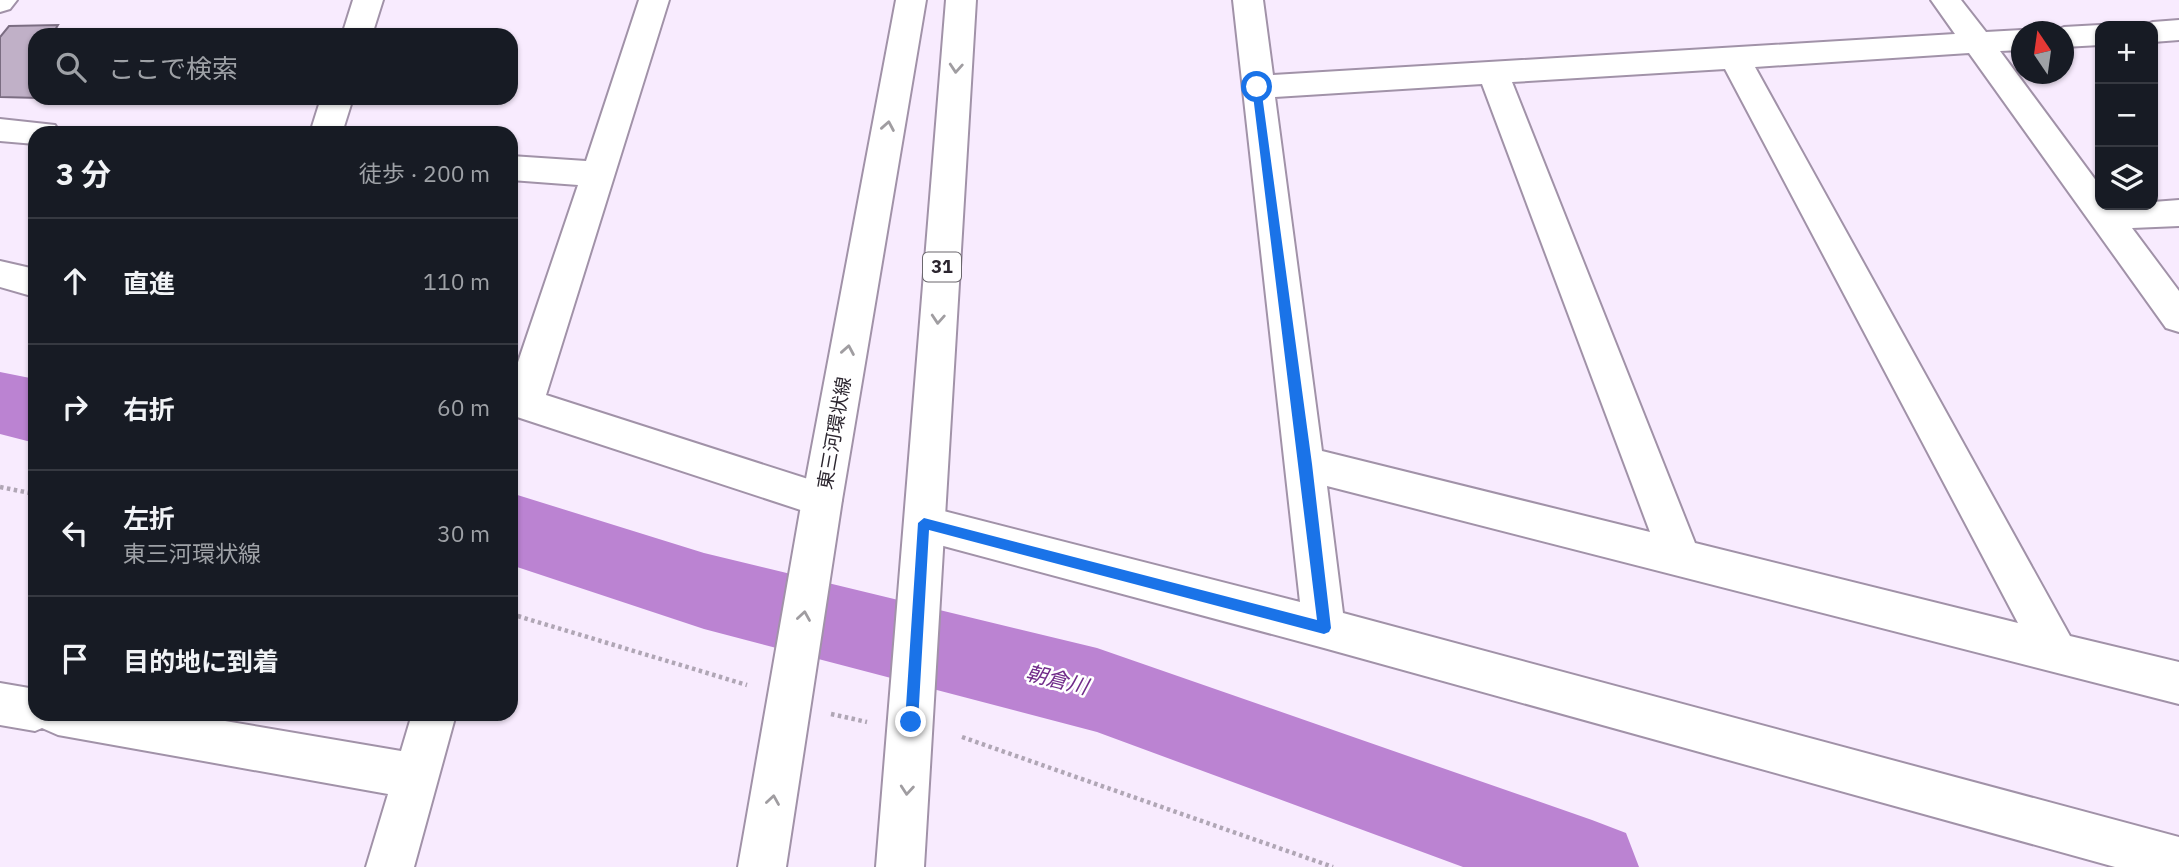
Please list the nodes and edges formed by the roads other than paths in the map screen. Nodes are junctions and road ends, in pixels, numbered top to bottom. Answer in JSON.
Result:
{"nodes":[{"id":1,"x":368,"y":0,"type":"edge"},
{"id":2,"x":654,"y":0,"type":"edge"},
{"id":3,"x":911,"y":0,"type":"edge"},
{"id":4,"x":961,"y":0,"type":"edge"},
{"id":5,"x":1248,"y":0,"type":"edge"},
{"id":6,"x":1946,"y":0,"type":"edge"},
{"id":7,"x":359,"y":28,"type":"edge"},
{"id":8,"x":2179,"y":30,"type":"edge"},
{"id":9,"x":2158,"y":32,"type":"edge"},
{"id":10,"x":2095,"y":35,"type":"edge"},
{"id":11,"x":2074,"y":36,"type":"edge"},
{"id":12,"x":2011,"y":40,"type":"edge"},
{"id":13,"x":1978,"y":42,"type":"junction"},
{"id":14,"x":1734,"y":56,"type":"junction"},
{"id":15,"x":1493,"y":72,"type":"junction"},
{"id":16,"x":1257,"y":87,"type":"junction"},
{"id":17,"x":335,"y":105,"type":"edge"},
{"id":18,"x":328,"y":126,"type":"edge"},
{"id":19,"x":0,"y":130,"type":"edge"},
{"id":20,"x":28,"y":132,"type":"edge"},
{"id":21,"x":518,"y":168,"type":"edge"},
{"id":22,"x":599,"y":174,"type":"junction"},
{"id":23,"x":2179,"y":213,"type":"edge"},
{"id":24,"x":2105,"y":217,"type":"junction"},
{"id":25,"x":0,"y":274,"type":"edge"},
{"id":26,"x":28,"y":281,"type":"edge"},
{"id":27,"x":2179,"y":318,"type":"edge"},
{"id":28,"x":518,"y":400,"type":"edge"},
{"id":29,"x":1306,"y":464,"type":"junction"},
{"id":30,"x":821,"y":507,"type":"junction"},
{"id":31,"x":923,"y":529,"type":"junction"},
{"id":32,"x":1681,"y":559,"type":"junction"},
{"id":33,"x":1324,"y":628,"type":"junction"},
{"id":34,"x":2057,"y":653,"type":"junction"},
{"id":35,"x":2179,"y":683,"type":"edge"},
{"id":36,"x":0,"y":704,"type":"edge"},
{"id":37,"x":28,"y":709,"type":"edge"},
{"id":38,"x":99,"y":721,"type":"edge"},
{"id":39,"x":432,"y":721,"type":"edge"},
{"id":40,"x":417,"y":776,"type":"junction"},
{"id":41,"x":2179,"y":861,"type":"edge"},
{"id":42,"x":390,"y":867,"type":"edge"},
{"id":43,"x":762,"y":867,"type":"edge"},
{"id":44,"x":900,"y":867,"type":"edge"}],
"edges":[{"from":1,"to":7,"type":"street"},
{"from":2,"to":22,"type":"street"},
{"from":30,"to":3,"type":"street","name":"東三河環状線","one_way":true},
{"from":4,"to":31,"type":"street","number":"31","one_way":true},
{"from":5,"to":16,"type":"street"},
{"from":6,"to":13,"type":"street"},
{"from":8,"to":9,"type":"street"},
{"from":10,"to":11,"type":"street"},
{"from":12,"to":13,"type":"street"},
{"from":13,"to":14,"type":"street"},
{"from":13,"to":24,"type":"street"},
{"from":14,"to":15,"type":"street"},
{"from":14,"to":34,"type":"street"},
{"from":15,"to":16,"type":"street"},
{"from":15,"to":32,"type":"street"},
{"from":16,"to":29,"type":"street"},
{"from":17,"to":18,"type":"street"},
{"from":19,"to":20,"type":"street"},
{"from":21,"to":22,"type":"street"},
{"from":22,"to":28,"type":"street"},
{"from":23,"to":24,"type":"street"},
{"from":24,"to":27,"type":"street"},
{"from":25,"to":26,"type":"street"},
{"from":28,"to":30,"type":"street"},
{"from":29,"to":32,"type":"street"},
{"from":29,"to":33,"type":"street"},
{"from":43,"to":30,"type":"street","name":"東三河環状線","one_way":true},
{"from":31,"to":33,"type":"street"},
{"from":31,"to":44,"type":"street","number":"31","one_way":true},
{"from":32,"to":34,"type":"street"},
{"from":33,"to":41,"type":"street"},
{"from":34,"to":35,"type":"street"},
{"from":36,"to":37,"type":"street"},
{"from":38,"to":40,"type":"street"},
{"from":39,"to":40,"type":"street"},
{"from":40,"to":42,"type":"street"}]}
